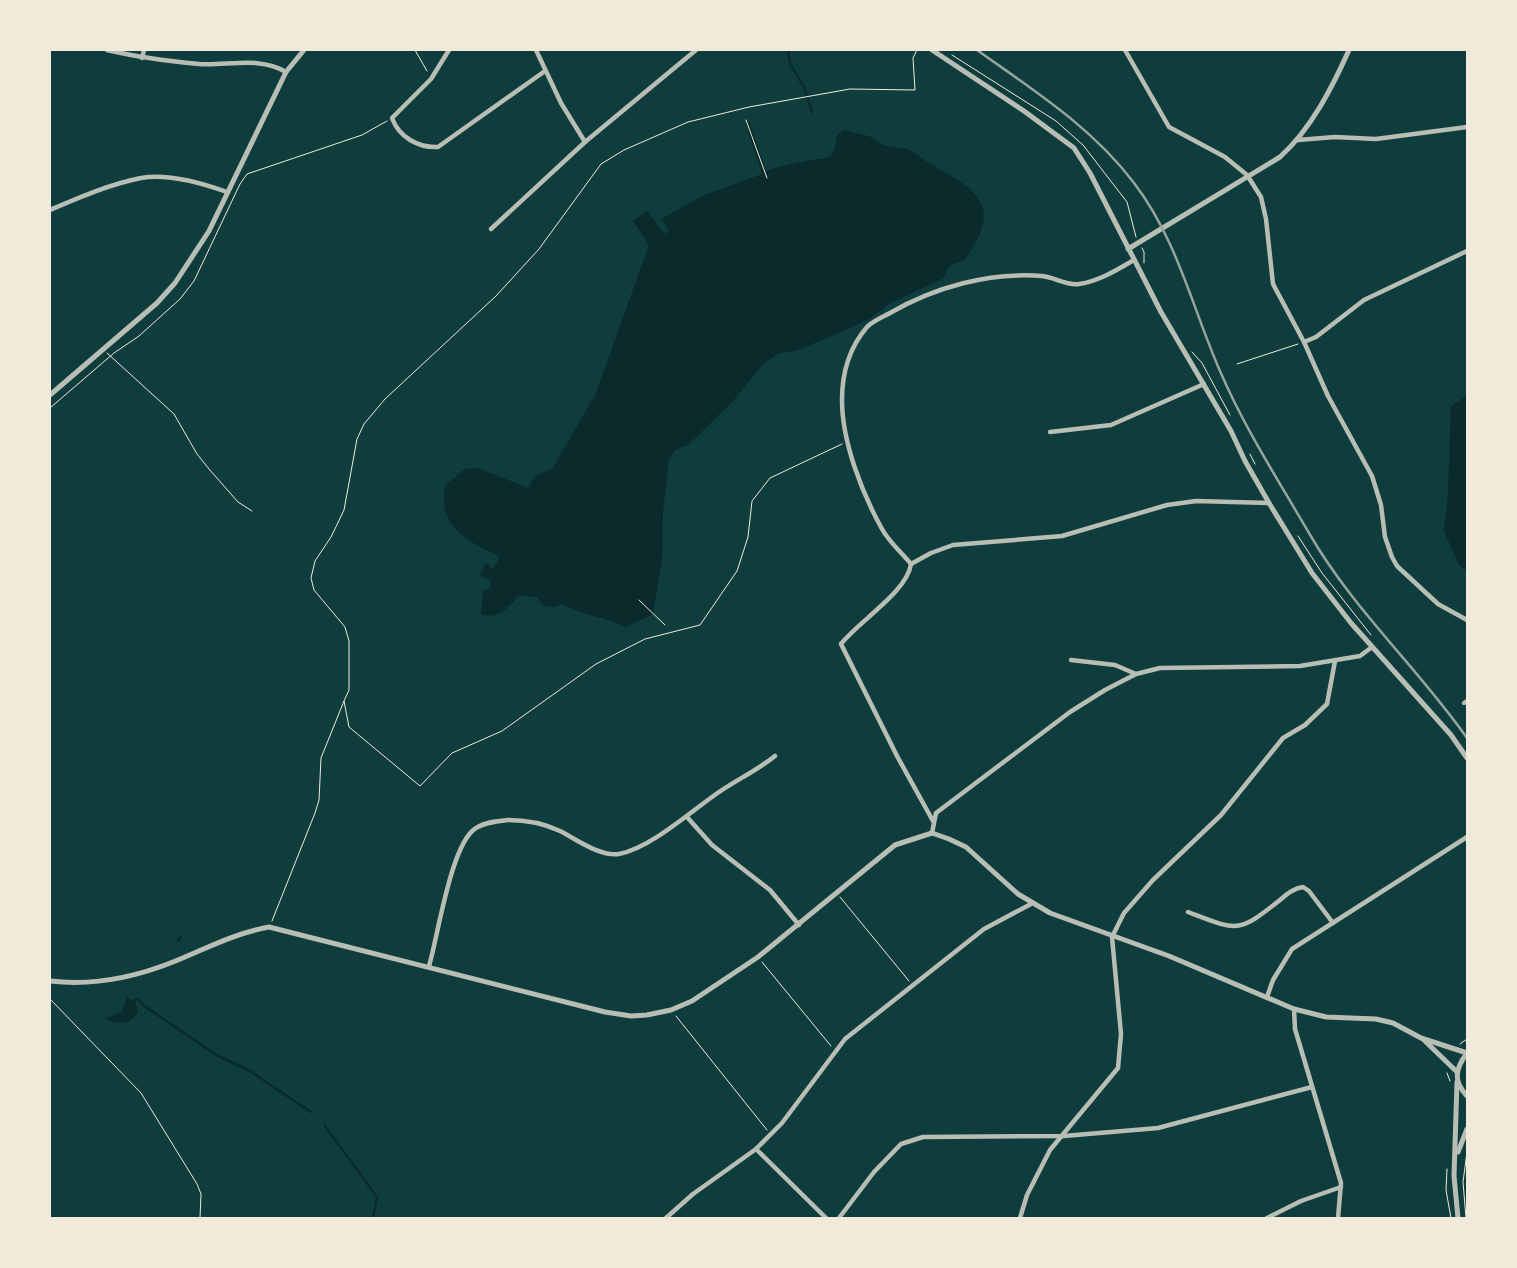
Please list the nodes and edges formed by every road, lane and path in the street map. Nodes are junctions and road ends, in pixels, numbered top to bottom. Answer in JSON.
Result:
{"nodes":[{"id":1,"x":107,"y":50,"type":"edge"},
{"id":2,"x":144,"y":50,"type":"edge"},
{"id":3,"x":304,"y":50,"type":"edge"},
{"id":4,"x":415,"y":50,"type":"edge"},
{"id":5,"x":450,"y":50,"type":"edge"},
{"id":6,"x":536,"y":50,"type":"edge"},
{"id":7,"x":696,"y":50,"type":"edge"},
{"id":8,"x":917,"y":50,"type":"edge"},
{"id":9,"x":932,"y":50,"type":"edge"},
{"id":10,"x":1125,"y":50,"type":"edge"},
{"id":11,"x":1349,"y":50,"type":"edge"},
{"id":12,"x":142,"y":58,"type":"junction"},
{"id":13,"x":546,"y":71,"type":"junction"},
{"id":14,"x":286,"y":72,"type":"junction"},
{"id":15,"x":431,"y":79,"type":"junction"},
{"id":16,"x":392,"y":118,"type":"junction"},
{"id":17,"x":746,"y":120,"type":"dead end"},
{"id":18,"x":1467,"y":127,"type":"edge"},
{"id":19,"x":1298,"y":140,"type":"junction"},
{"id":20,"x":585,"y":142,"type":"junction"},
{"id":21,"x":1247,"y":175,"type":"junction"},
{"id":22,"x":767,"y":178,"type":"dead end"},
{"id":23,"x":240,"y":184,"type":"dead end"},
{"id":24,"x":227,"y":192,"type":"junction"},
{"id":25,"x":50,"y":210,"type":"edge"},
{"id":26,"x":491,"y":229,"type":"dead end"},
{"id":27,"x":1139,"y":242,"type":"junction"},
{"id":28,"x":1128,"y":249,"type":"junction"},
{"id":29,"x":1467,"y":251,"type":"edge"},
{"id":30,"x":1134,"y":260,"type":"junction"},
{"id":31,"x":1145,"y":267,"type":"dead end"},
{"id":32,"x":1304,"y":342,"type":"junction"},
{"id":33,"x":104,"y":350,"type":"junction"},
{"id":34,"x":1193,"y":352,"type":"dead end"},
{"id":35,"x":1237,"y":364,"type":"dead end"},
{"id":36,"x":1204,"y":384,"type":"junction"},
{"id":37,"x":50,"y":395,"type":"edge"},
{"id":38,"x":1233,"y":422,"type":"dead end"},
{"id":39,"x":1050,"y":432,"type":"dead end"},
{"id":40,"x":848,"y":442,"type":"junction"},
{"id":41,"x":1248,"y":452,"type":"dead end"},
{"id":42,"x":1257,"y":468,"type":"dead end"},
{"id":43,"x":1269,"y":503,"type":"junction"},
{"id":44,"x":252,"y":511,"type":"dead end"},
{"id":45,"x":1297,"y":535,"type":"dead end"},
{"id":46,"x":911,"y":564,"type":"junction"},
{"id":47,"x":639,"y":600,"type":"dead end"},
{"id":48,"x":1467,"y":620,"type":"edge"},
{"id":49,"x":665,"y":625,"type":"dead end"},
{"id":50,"x":1374,"y":638,"type":"dead end"},
{"id":51,"x":1372,"y":647,"type":"junction"},
{"id":52,"x":1071,"y":660,"type":"dead end"},
{"id":53,"x":1335,"y":661,"type":"junction"},
{"id":54,"x":1136,"y":674,"type":"junction"},
{"id":55,"x":344,"y":701,"type":"junction"},
{"id":56,"x":775,"y":756,"type":"dead end"},
{"id":57,"x":1467,"y":758,"type":"edge"},
{"id":58,"x":687,"y":817,"type":"junction"},
{"id":59,"x":933,"y":821,"type":"junction"},
{"id":60,"x":932,"y":833,"type":"junction"},
{"id":61,"x":1467,"y":837,"type":"edge"},
{"id":62,"x":838,"y":894,"type":"junction"},
{"id":63,"x":1031,"y":904,"type":"junction"},
{"id":64,"x":1188,"y":912,"type":"dead end"},
{"id":65,"x":1333,"y":923,"type":"junction"},
{"id":66,"x":798,"y":925,"type":"junction"},
{"id":67,"x":269,"y":927,"type":"junction"},
{"id":68,"x":1112,"y":937,"type":"junction"},
{"id":69,"x":758,"y":957,"type":"junction"},
{"id":70,"x":429,"y":966,"type":"junction"},
{"id":71,"x":50,"y":981,"type":"edge"},
{"id":72,"x":913,"y":985,"type":"junction"},
{"id":73,"x":1267,"y":997,"type":"junction"},
{"id":74,"x":50,"y":999,"type":"edge"},
{"id":75,"x":1294,"y":1009,"type":"junction"},
{"id":76,"x":671,"y":1010,"type":"junction"},
{"id":77,"x":1422,"y":1038,"type":"junction"},
{"id":78,"x":834,"y":1051,"type":"junction"},
{"id":79,"x":1467,"y":1053,"type":"edge"},
{"id":80,"x":1456,"y":1071,"type":"junction"},
{"id":81,"x":1458,"y":1082,"type":"junction"},
{"id":82,"x":1312,"y":1086,"type":"junction"},
{"id":83,"x":1467,"y":1096,"type":"edge"},
{"id":84,"x":1467,"y":1129,"type":"edge"},
{"id":85,"x":770,"y":1135,"type":"junction"},
{"id":86,"x":1064,"y":1136,"type":"junction"},
{"id":87,"x":756,"y":1149,"type":"junction"},
{"id":88,"x":1467,"y":1152,"type":"edge"},
{"id":89,"x":1457,"y":1157,"type":"junction"},
{"id":90,"x":1341,"y":1187,"type":"junction"},
{"id":91,"x":200,"y":1218,"type":"edge"},
{"id":92,"x":666,"y":1218,"type":"edge"},
{"id":93,"x":826,"y":1218,"type":"edge"},
{"id":94,"x":839,"y":1218,"type":"edge"},
{"id":95,"x":1020,"y":1218,"type":"edge"},
{"id":96,"x":1268,"y":1218,"type":"edge"},
{"id":97,"x":1338,"y":1218,"type":"edge"},
{"id":98,"x":1458,"y":1218,"type":"edge"},
{"id":99,"x":1466,"y":1218,"type":"edge"}],
"edges":[{"from":1,"to":12,"type":"street"},
{"from":2,"to":12,"type":"street"},
{"from":3,"to":14,"type":"street"},
{"from":4,"to":15,"type":"path"},
{"from":5,"to":15,"type":"street"},
{"from":6,"to":13,"type":"street"},
{"from":7,"to":20,"type":"street"},
{"from":8,"to":55,"type":"path"},
{"from":9,"to":28,"type":"street"},
{"from":10,"to":21,"type":"street"},
{"from":11,"to":19,"type":"street"},
{"from":12,"to":14,"type":"street"},
{"from":13,"to":16,"type":"street"},
{"from":13,"to":20,"type":"street"},
{"from":14,"to":24,"type":"street"},
{"from":15,"to":16,"type":"street"},
{"from":16,"to":23,"type":"path"},
{"from":17,"to":22,"type":"path"},
{"from":18,"to":19,"type":"street"},
{"from":19,"to":21,"type":"street"},
{"from":20,"to":26,"type":"street"},
{"from":21,"to":27,"type":"street"},
{"from":21,"to":32,"type":"street"},
{"from":24,"to":25,"type":"street"},
{"from":24,"to":33,"type":"street"},
{"from":27,"to":28,"type":"street"},
{"from":27,"to":31,"type":"path"},
{"from":28,"to":30,"type":"street"},
{"from":29,"to":32,"type":"street"},
{"from":30,"to":36,"type":"street"},
{"from":30,"to":40,"type":"street"},
{"from":32,"to":35,"type":"path"},
{"from":32,"to":48,"type":"street"},
{"from":33,"to":37,"type":"street"},
{"from":33,"to":44,"type":"path"},
{"from":34,"to":38,"type":"path"},
{"from":36,"to":39,"type":"street"},
{"from":36,"to":43,"type":"street"},
{"from":40,"to":46,"type":"street"},
{"from":40,"to":55,"type":"path"},
{"from":41,"to":42,"type":"path"},
{"from":43,"to":46,"type":"street"},
{"from":43,"to":51,"type":"street"},
{"from":45,"to":50,"type":"path"},
{"from":46,"to":59,"type":"street"},
{"from":47,"to":49,"type":"path"},
{"from":51,"to":53,"type":"street"},
{"from":51,"to":57,"type":"street"},
{"from":52,"to":54,"type":"street"},
{"from":53,"to":54,"type":"street"},
{"from":53,"to":68,"type":"street"},
{"from":54,"to":59,"type":"street"},
{"from":55,"to":67,"type":"path"},
{"from":56,"to":58,"type":"street"},
{"from":58,"to":66,"type":"street"},
{"from":58,"to":70,"type":"street"},
{"from":59,"to":60,"type":"street"},
{"from":60,"to":62,"type":"street"},
{"from":60,"to":63,"type":"street"},
{"from":61,"to":65,"type":"street"},
{"from":62,"to":66,"type":"street"},
{"from":62,"to":72,"type":"path"},
{"from":63,"to":68,"type":"street"},
{"from":63,"to":72,"type":"street"},
{"from":64,"to":65,"type":"street"},
{"from":65,"to":73,"type":"street"},
{"from":66,"to":69,"type":"street"},
{"from":67,"to":70,"type":"street"},
{"from":67,"to":71,"type":"street"},
{"from":68,"to":73,"type":"street"},
{"from":68,"to":86,"type":"street"},
{"from":69,"to":76,"type":"street"},
{"from":69,"to":78,"type":"path"},
{"from":70,"to":76,"type":"street"},
{"from":72,"to":78,"type":"street"},
{"from":73,"to":75,"type":"street"},
{"from":74,"to":91,"type":"path"},
{"from":75,"to":77,"type":"street"},
{"from":75,"to":82,"type":"street"},
{"from":76,"to":85,"type":"path"},
{"from":77,"to":79,"type":"street"},
{"from":77,"to":80,"type":"street"},
{"from":78,"to":85,"type":"street"},
{"from":79,"to":80,"type":"street"},
{"from":80,"to":81,"type":"street"},
{"from":81,"to":83,"type":"street"},
{"from":81,"to":89,"type":"street"},
{"from":82,"to":86,"type":"street"},
{"from":82,"to":90,"type":"street"},
{"from":84,"to":89,"type":"street"},
{"from":85,"to":87,"type":"street"},
{"from":86,"to":94,"type":"street"},
{"from":86,"to":95,"type":"street"},
{"from":87,"to":92,"type":"street"},
{"from":87,"to":93,"type":"street"},
{"from":88,"to":99,"type":"path"},
{"from":89,"to":98,"type":"street"},
{"from":90,"to":96,"type":"street"},
{"from":90,"to":97,"type":"street"}]}
